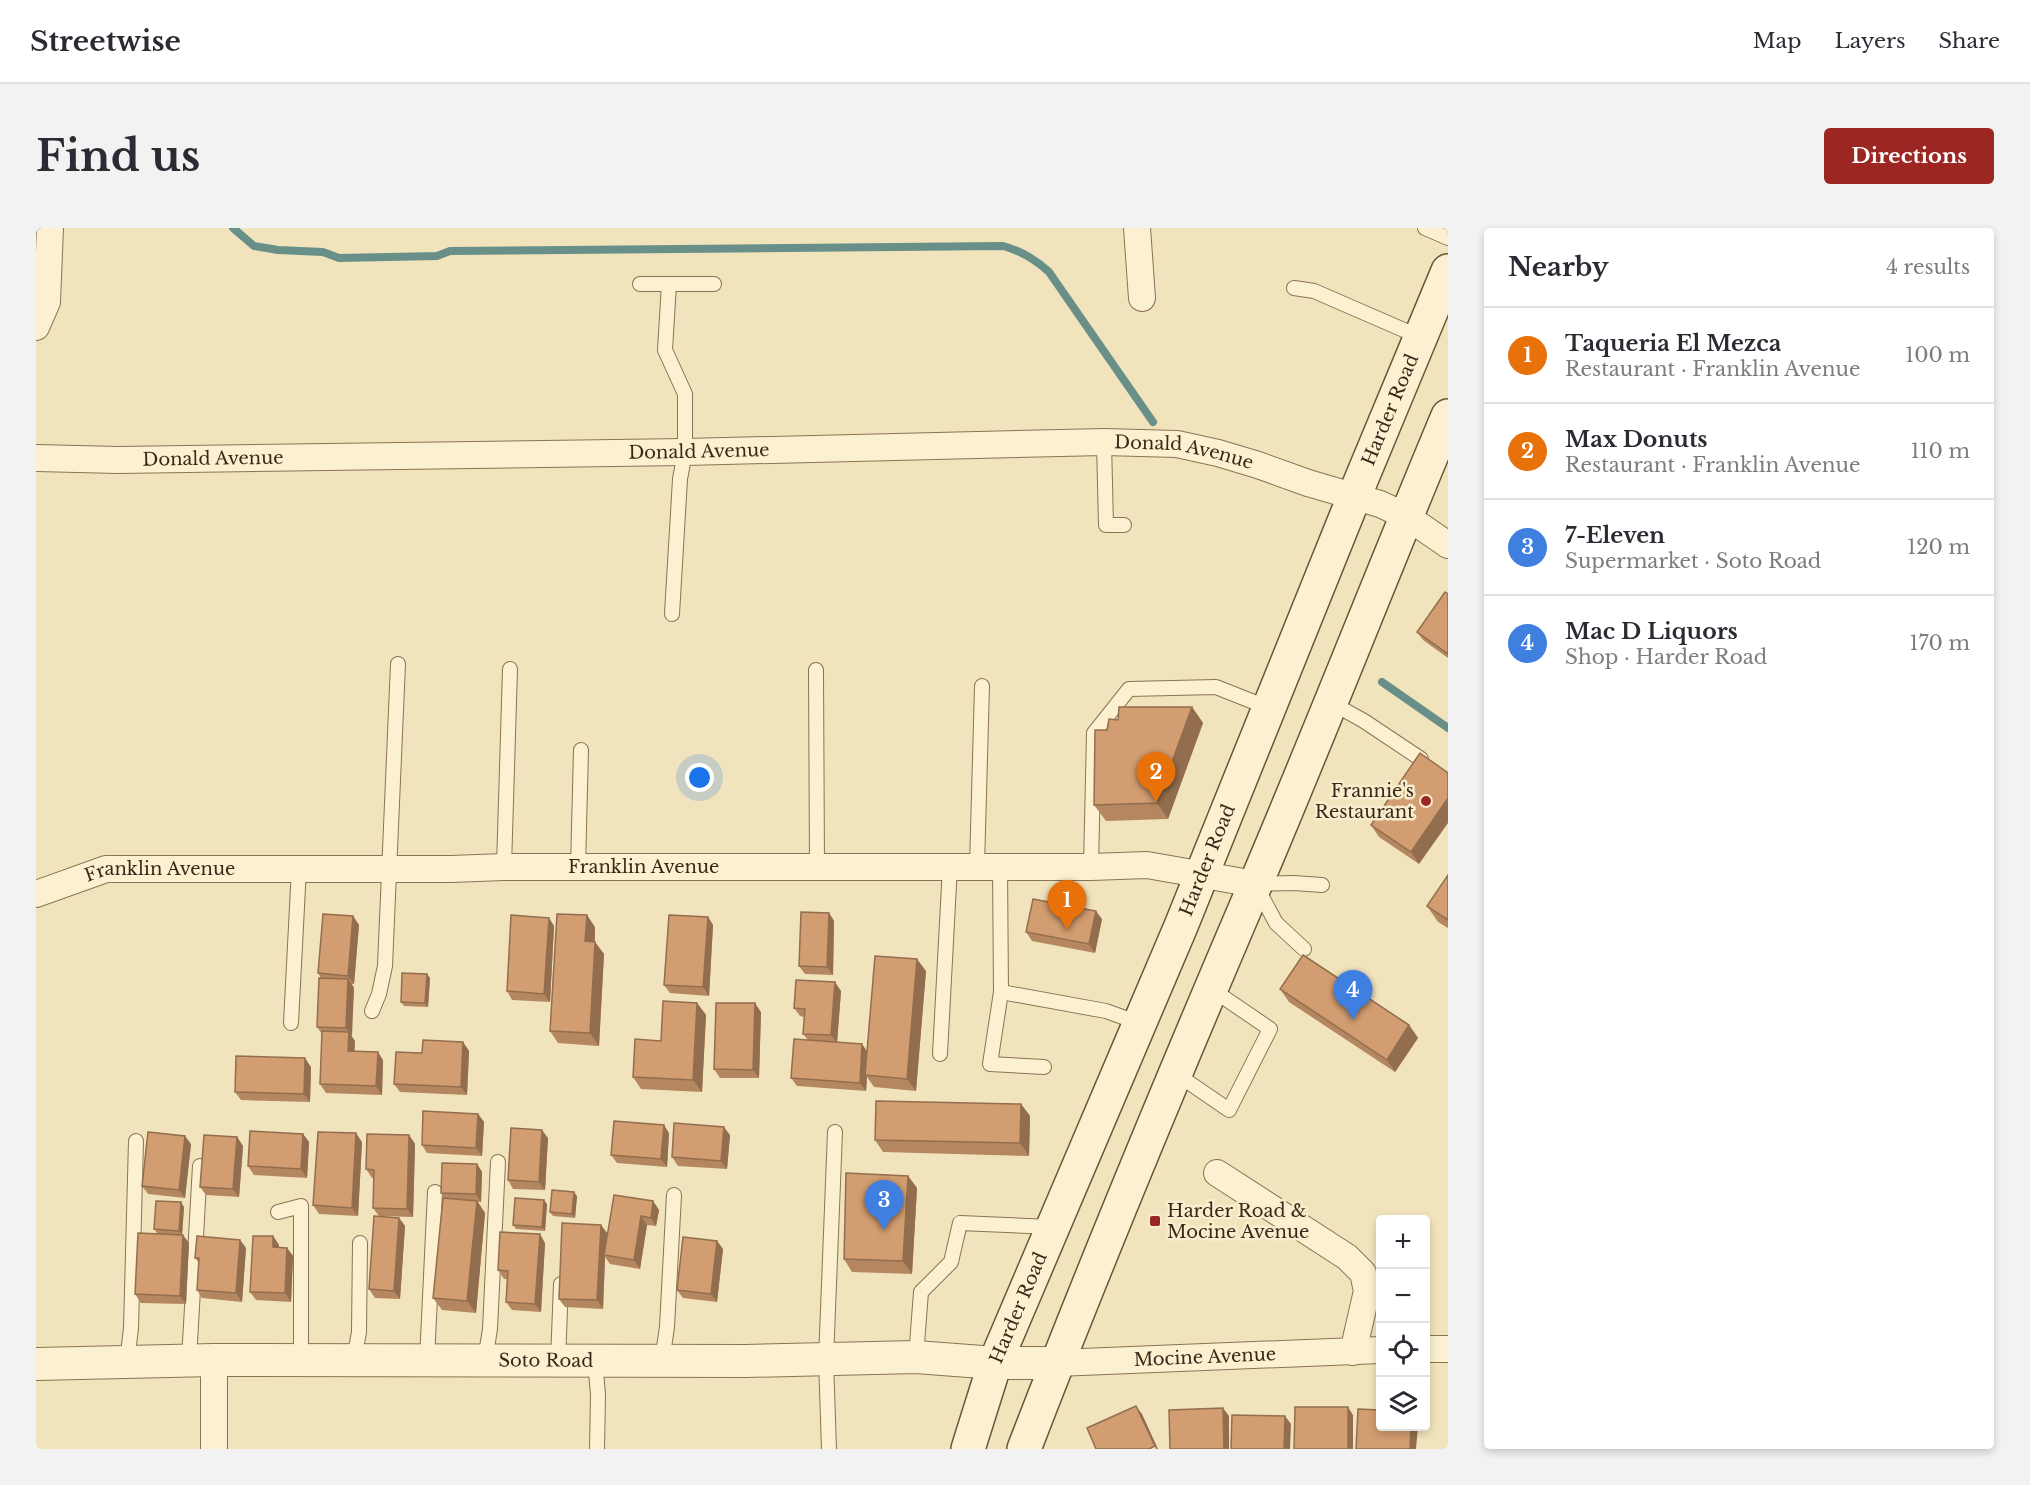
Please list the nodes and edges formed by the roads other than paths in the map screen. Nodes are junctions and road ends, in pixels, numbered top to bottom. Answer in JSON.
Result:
{"nodes":[{"id":1,"x":50,"y":228,"type":"edge"},
{"id":2,"x":1137,"y":228,"type":"edge"},
{"id":3,"x":1425,"y":228,"type":"edge"},
{"id":4,"x":1448,"y":238,"type":"edge"},
{"id":5,"x":1448,"y":271,"type":"edge"},
{"id":6,"x":640,"y":284,"type":"dead end"},
{"id":7,"x":669,"y":284,"type":"junction"},
{"id":8,"x":714,"y":284,"type":"dead end"},
{"id":9,"x":1294,"y":288,"type":"dead end"},
{"id":10,"x":1142,"y":298,"type":"dead end"},
{"id":11,"x":41,"y":302,"type":"edge"},
{"id":12,"x":36,"y":327,"type":"edge"},
{"id":13,"x":1420,"y":337,"type":"junction"},
{"id":14,"x":1448,"y":416,"type":"edge"},
{"id":15,"x":1104,"y":442,"type":"junction"},
{"id":16,"x":685,"y":452,"type":"junction"},
{"id":17,"x":36,"y":458,"type":"edge"},
{"id":18,"x":1354,"y":497,"type":"junction"},
{"id":19,"x":1406,"y":516,"type":"junction"},
{"id":20,"x":1124,"y":525,"type":"dead end"},
{"id":21,"x":1448,"y":545,"type":"edge"},
{"id":22,"x":672,"y":614,"type":"dead end"},
{"id":23,"x":399,"y":664,"type":"dead end"},
{"id":24,"x":510,"y":669,"type":"dead end"},
{"id":25,"x":816,"y":669,"type":"dead end"},
{"id":26,"x":982,"y":686,"type":"dead end"},
{"id":27,"x":1330,"y":702,"type":"junction"},
{"id":28,"x":1269,"y":708,"type":"junction"},
{"id":29,"x":581,"y":750,"type":"dead end"},
{"id":30,"x":1421,"y":759,"type":"edge"},
{"id":31,"x":817,"y":866,"type":"junction"},
{"id":32,"x":950,"y":866,"type":"junction"},
{"id":33,"x":988,"y":866,"type":"junction"},
{"id":34,"x":504,"y":867,"type":"junction"},
{"id":35,"x":578,"y":867,"type":"junction"},
{"id":36,"x":1091,"y":867,"type":"junction"},
{"id":37,"x":299,"y":868,"type":"junction"},
{"id":38,"x":388,"y":868,"type":"junction"},
{"id":39,"x":1201,"y":876,"type":"junction"},
{"id":40,"x":1255,"y":884,"type":"junction"},
{"id":41,"x":1322,"y":885,"type":"dead end"},
{"id":42,"x":36,"y":894,"type":"edge"},
{"id":43,"x":1304,"y":949,"type":"dead end"},
{"id":44,"x":1210,"y":988,"type":"junction"},
{"id":45,"x":1001,"y":992,"type":"junction"},
{"id":46,"x":372,"y":1011,"type":"dead end"},
{"id":47,"x":291,"y":1023,"type":"dead end"},
{"id":48,"x":1139,"y":1023,"type":"junction"},
{"id":49,"x":940,"y":1054,"type":"dead end"},
{"id":50,"x":1044,"y":1067,"type":"dead end"},
{"id":51,"x":1175,"y":1073,"type":"junction"},
{"id":52,"x":835,"y":1132,"type":"dead end"},
{"id":53,"x":136,"y":1141,"type":"dead end"},
{"id":54,"x":498,"y":1162,"type":"dead end"},
{"id":55,"x":200,"y":1166,"type":"edge"},
{"id":56,"x":1218,"y":1173,"type":"dead end"},
{"id":57,"x":435,"y":1192,"type":"dead end"},
{"id":58,"x":675,"y":1195,"type":"dead end"},
{"id":59,"x":278,"y":1212,"type":"dead end"},
{"id":60,"x":1052,"y":1227,"type":"junction"},
{"id":61,"x":360,"y":1243,"type":"dead end"},
{"id":62,"x":561,"y":1272,"type":"edge"},
{"id":63,"x":1430,"y":1349,"type":"edge"},
{"id":64,"x":1448,"y":1349,"type":"edge"},
{"id":65,"x":1376,"y":1350,"type":"edge"},
{"id":66,"x":1353,"y":1352,"type":"junction"},
{"id":67,"x":916,"y":1357,"type":"junction"},
{"id":68,"x":301,"y":1359,"type":"junction"},
{"id":69,"x":354,"y":1359,"type":"junction"},
{"id":70,"x":202,"y":1360,"type":"junction"},
{"id":71,"x":427,"y":1360,"type":"junction"},
{"id":72,"x":485,"y":1360,"type":"junction"},
{"id":73,"x":558,"y":1360,"type":"junction"},
{"id":74,"x":595,"y":1360,"type":"junction"},
{"id":75,"x":662,"y":1360,"type":"junction"},
{"id":76,"x":826,"y":1360,"type":"junction"},
{"id":77,"x":127,"y":1362,"type":"junction"},
{"id":78,"x":995,"y":1363,"type":"junction"},
{"id":79,"x":1057,"y":1363,"type":"junction"},
{"id":80,"x":36,"y":1364,"type":"edge"},
{"id":81,"x":214,"y":1449,"type":"edge"},
{"id":82,"x":597,"y":1449,"type":"edge"},
{"id":83,"x":829,"y":1449,"type":"edge"},
{"id":84,"x":968,"y":1449,"type":"edge"},
{"id":85,"x":1024,"y":1449,"type":"edge"}],
"edges":[{"from":1,"to":11,"type":"street"},
{"from":2,"to":10,"type":"street"},
{"from":3,"to":4,"type":"lane"},
{"from":5,"to":13,"type":"main road","name":"Harder Road"},
{"from":6,"to":7,"type":"lane"},
{"from":7,"to":8,"type":"lane"},
{"from":7,"to":16,"type":"lane"},
{"from":9,"to":13,"type":"lane"},
{"from":11,"to":12,"type":"street"},
{"from":13,"to":18,"type":"main road","name":"Harder Road"},
{"from":14,"to":19,"type":"main road"},
{"from":15,"to":16,"type":"street","name":"Donald Avenue"},
{"from":15,"to":18,"type":"street","name":"Donald Avenue"},
{"from":15,"to":20,"type":"lane"},
{"from":16,"to":17,"type":"street","name":"Donald Avenue"},
{"from":16,"to":22,"type":"lane"},
{"from":18,"to":19,"type":"street","name":"Donald Avenue"},
{"from":18,"to":28,"type":"main road","name":"Harder Road"},
{"from":19,"to":21,"type":"street","name":"Donald Avenue"},
{"from":19,"to":27,"type":"main road"},
{"from":23,"to":38,"type":"lane"},
{"from":24,"to":34,"type":"lane"},
{"from":25,"to":31,"type":"lane"},
{"from":26,"to":33,"type":"lane"},
{"from":27,"to":30,"type":"lane"},
{"from":27,"to":40,"type":"main road"},
{"from":28,"to":36,"type":"lane"},
{"from":28,"to":39,"type":"main road","name":"Harder Road"},
{"from":29,"to":35,"type":"lane"},
{"from":31,"to":32,"type":"street","name":"Franklin Avenue"},
{"from":31,"to":35,"type":"street","name":"Franklin Avenue"},
{"from":32,"to":33,"type":"street","name":"Franklin Avenue"},
{"from":32,"to":49,"type":"lane"},
{"from":33,"to":36,"type":"street","name":"Franklin Avenue"},
{"from":33,"to":45,"type":"lane"},
{"from":34,"to":35,"type":"street","name":"Franklin Avenue"},
{"from":34,"to":38,"type":"street","name":"Franklin Avenue"},
{"from":36,"to":39,"type":"street","name":"Franklin Avenue"},
{"from":37,"to":38,"type":"street","name":"Franklin Avenue"},
{"from":37,"to":42,"type":"street","name":"Franklin Avenue"},
{"from":37,"to":47,"type":"lane"},
{"from":38,"to":46,"type":"lane"},
{"from":39,"to":40,"type":"street","name":"Franklin Avenue"},
{"from":39,"to":48,"type":"main road","name":"Harder Road"},
{"from":40,"to":41,"type":"lane"},
{"from":40,"to":43,"type":"lane"},
{"from":40,"to":44,"type":"main road"},
{"from":44,"to":51,"type":"main road"},
{"from":44,"to":51,"type":"lane"},
{"from":45,"to":48,"type":"lane"},
{"from":45,"to":50,"type":"lane"},
{"from":48,"to":60,"type":"main road","name":"Harder Road"},
{"from":51,"to":79,"type":"main road"},
{"from":52,"to":76,"type":"lane"},
{"from":53,"to":77,"type":"lane"},
{"from":54,"to":72,"type":"lane"},
{"from":55,"to":70,"type":"lane"},
{"from":56,"to":66,"type":"street"},
{"from":57,"to":71,"type":"lane"},
{"from":58,"to":75,"type":"lane"},
{"from":59,"to":68,"type":"lane"},
{"from":60,"to":67,"type":"lane"},
{"from":60,"to":78,"type":"main road","name":"Harder Road"},
{"from":61,"to":69,"type":"lane"},
{"from":62,"to":73,"type":"lane"},
{"from":63,"to":64,"type":"street"},
{"from":65,"to":66,"type":"street","name":"Mocine Avenue"},
{"from":66,"to":79,"type":"street","name":"Mocine Avenue"},
{"from":67,"to":76,"type":"street","name":"Soto Road"},
{"from":67,"to":78,"type":"street","name":"Soto Road"},
{"from":68,"to":69,"type":"street","name":"Soto Road"},
{"from":68,"to":70,"type":"street","name":"Soto Road"},
{"from":69,"to":71,"type":"street","name":"Soto Road"},
{"from":70,"to":77,"type":"street","name":"Soto Road"},
{"from":70,"to":81,"type":"street"},
{"from":71,"to":72,"type":"street","name":"Soto Road"},
{"from":72,"to":73,"type":"street","name":"Soto Road"},
{"from":73,"to":74,"type":"street","name":"Soto Road"},
{"from":74,"to":75,"type":"street","name":"Soto Road"},
{"from":74,"to":82,"type":"lane"},
{"from":75,"to":76,"type":"street","name":"Soto Road"},
{"from":76,"to":83,"type":"lane"},
{"from":77,"to":80,"type":"street","name":"Soto Road"},
{"from":78,"to":79,"type":"street","name":"Soto Road"},
{"from":78,"to":84,"type":"main road","name":"Harder Road"},
{"from":79,"to":85,"type":"main road"}]}
